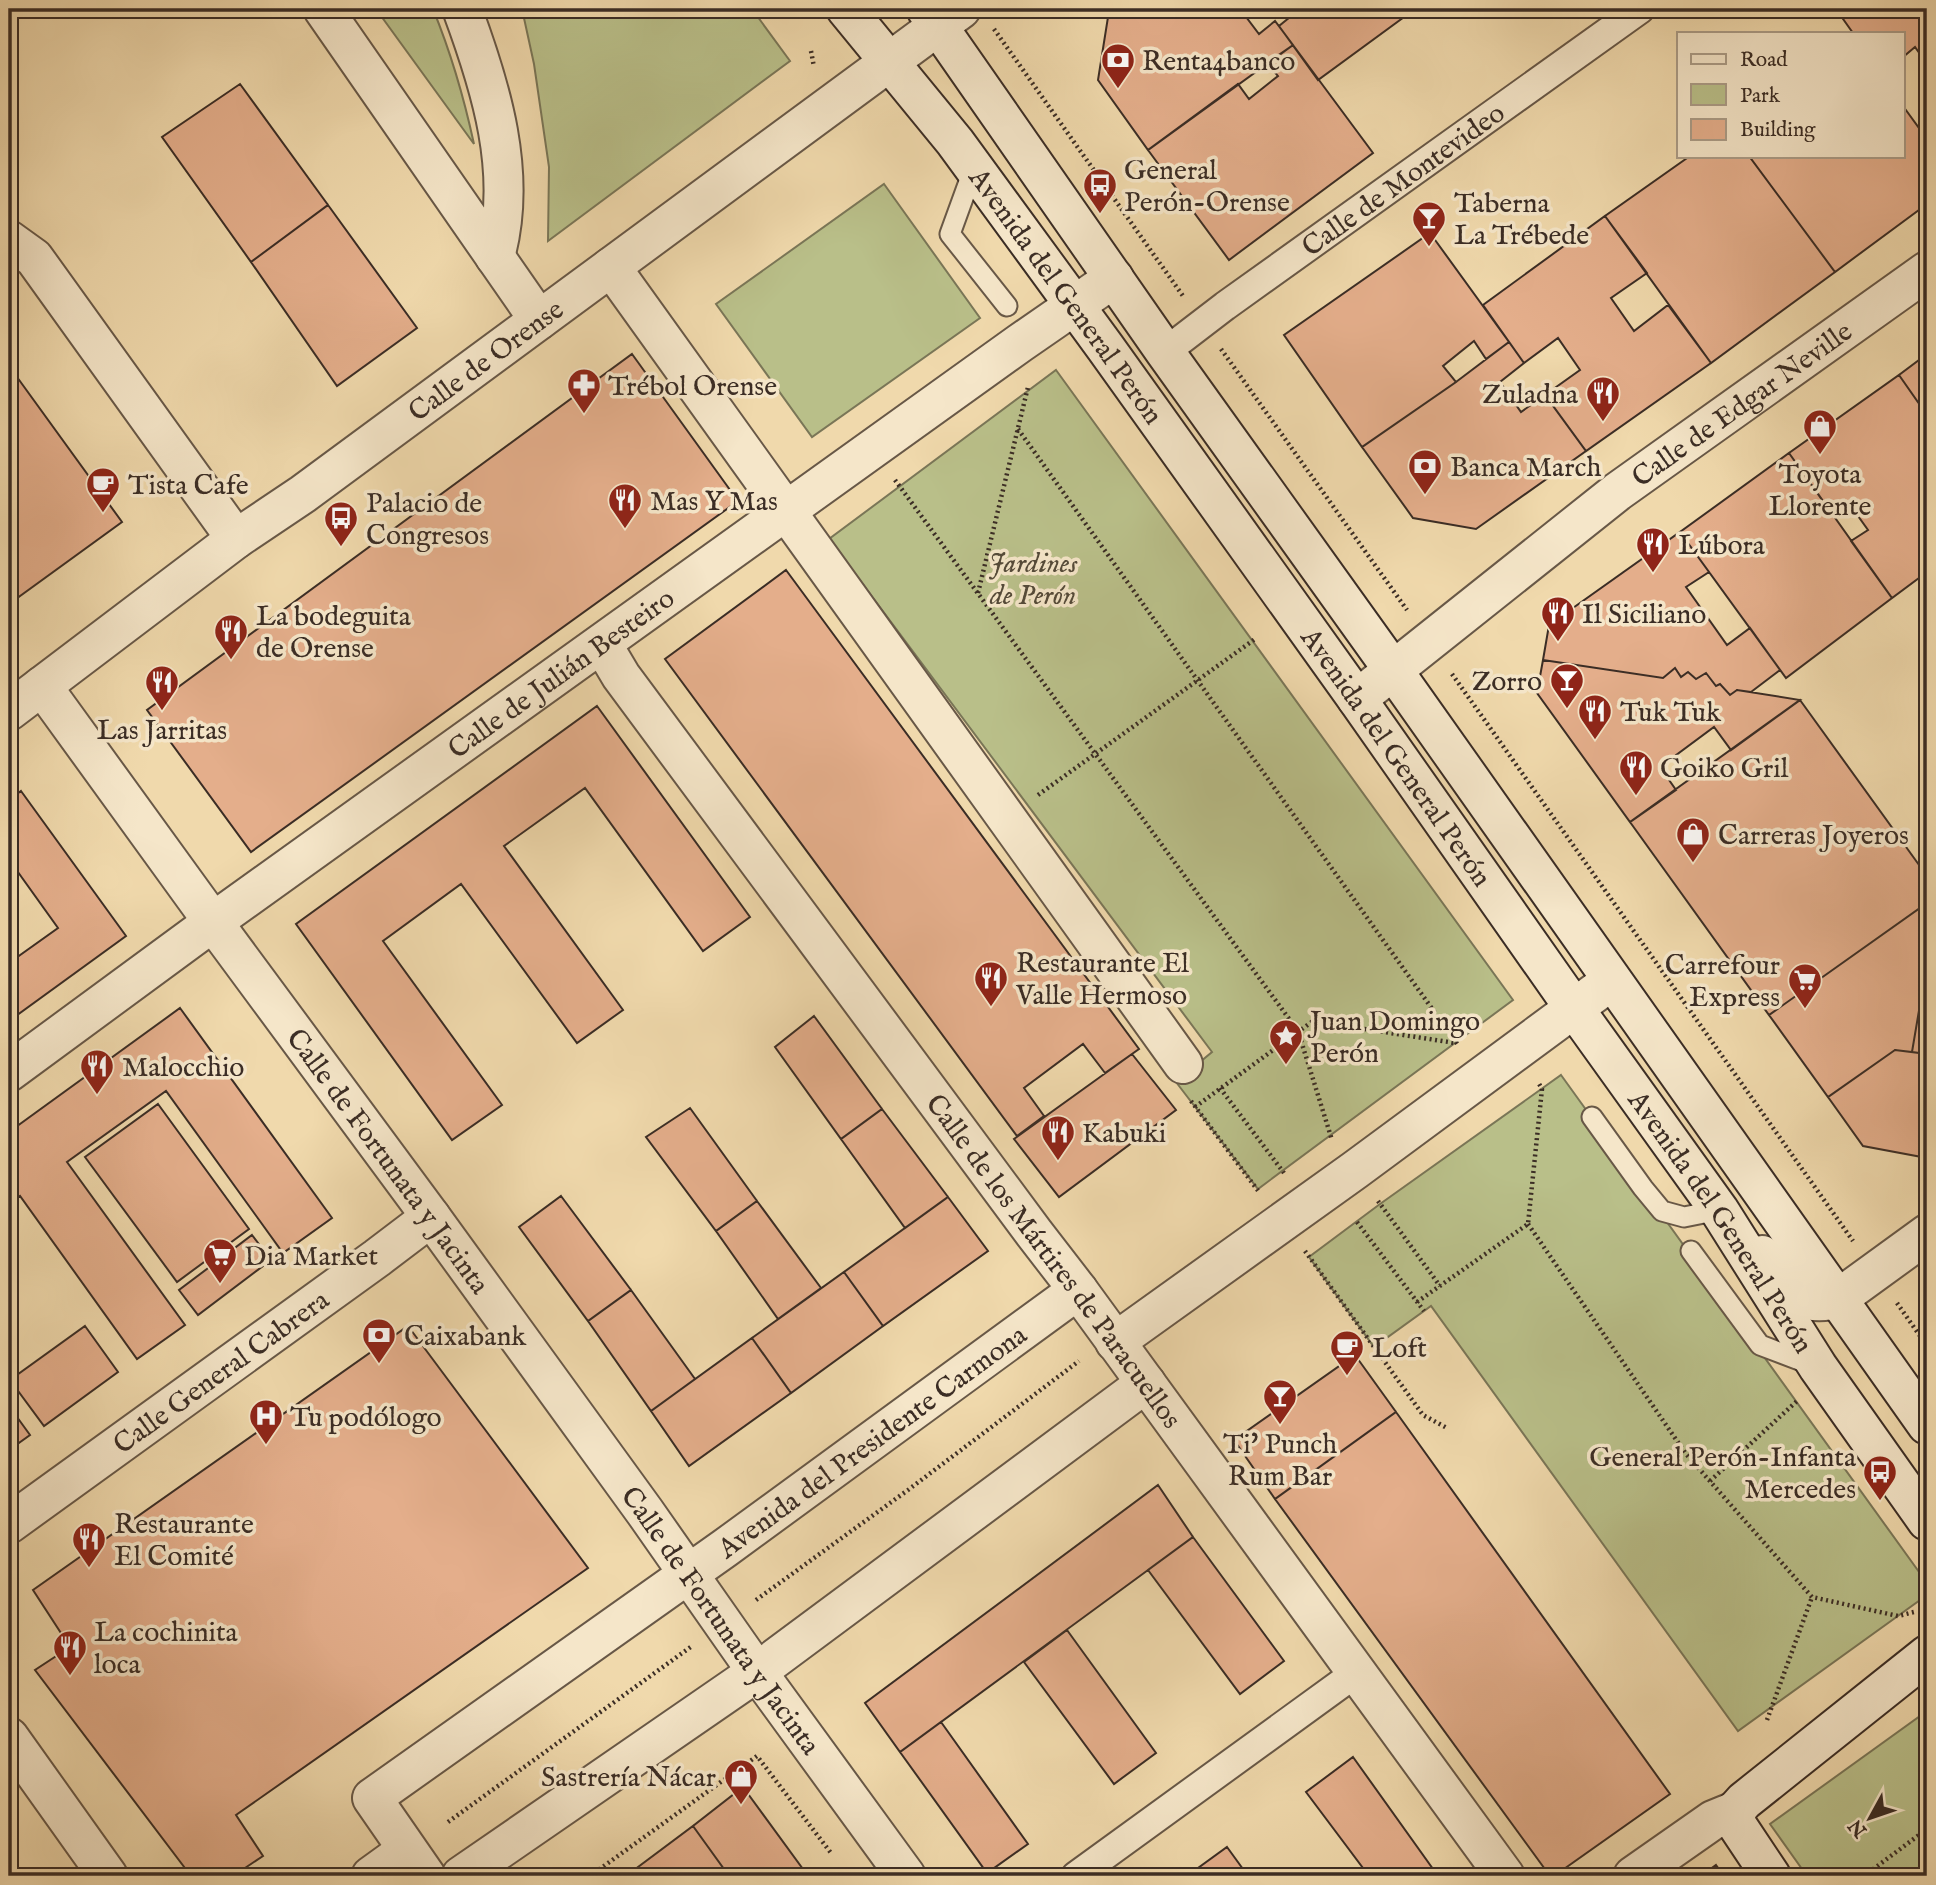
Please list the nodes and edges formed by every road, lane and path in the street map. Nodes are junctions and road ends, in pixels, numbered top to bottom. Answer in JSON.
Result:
{"nodes":[{"id":1,"x":323,"y":9,"type":"edge"},
{"id":2,"x":462,"y":9,"type":"edge"},
{"id":3,"x":846,"y":9,"type":"edge"},
{"id":4,"x":1640,"y":9,"type":"edge"},
{"id":5,"x":941,"y":14,"type":"edge"},
{"id":6,"x":890,"y":62,"type":"junction"},
{"id":7,"x":974,"y":168,"type":"junction"},
{"id":8,"x":9,"y":240,"type":"edge"},
{"id":9,"x":495,"y":257,"type":"junction"},
{"id":10,"x":611,"y":267,"type":"junction"},
{"id":11,"x":1927,"y":271,"type":"edge"},
{"id":12,"x":1114,"y":278,"type":"junction"},
{"id":13,"x":1074,"y":305,"type":"junction"},
{"id":14,"x":1007,"y":306,"type":"dead end"},
{"id":15,"x":539,"y":320,"type":"junction"},
{"id":16,"x":1165,"y":352,"type":"junction"},
{"id":17,"x":1030,"y":376,"type":"dead end"},
{"id":18,"x":1018,"y":429,"type":"junction"},
{"id":19,"x":888,"y":471,"type":"dead end"},
{"id":20,"x":788,"y":511,"type":"junction"},
{"id":21,"x":236,"y":540,"type":"junction"},
{"id":22,"x":978,"y":594,"type":"junction"},
{"id":23,"x":1255,"y":639,"type":"dead end"},
{"id":24,"x":602,"y":644,"type":"junction"},
{"id":25,"x":1393,"y":670,"type":"junction"},
{"id":26,"x":1197,"y":681,"type":"junction"},
{"id":27,"x":42,"y":686,"type":"junction"},
{"id":28,"x":1357,"y":699,"type":"junction"},
{"id":29,"x":9,"y":710,"type":"edge"},
{"id":30,"x":1096,"y":754,"type":"junction"},
{"id":31,"x":1036,"y":797,"type":"dead end"},
{"id":32,"x":213,"y":922,"type":"junction"},
{"id":33,"x":1611,"y":981,"type":"junction"},
{"id":34,"x":1574,"y":1008,"type":"junction"},
{"id":35,"x":1298,"y":1031,"type":"junction"},
{"id":36,"x":9,"y":1072,"type":"edge"},
{"id":37,"x":1198,"y":1072,"type":"junction"},
{"id":38,"x":1533,"y":1075,"type":"dead end"},
{"id":39,"x":1220,"y":1089,"type":"junction"},
{"id":40,"x":1195,"y":1107,"type":"junction"},
{"id":41,"x":1591,"y":1117,"type":"dead end"},
{"id":42,"x":1335,"y":1146,"type":"dead end"},
{"id":43,"x":1289,"y":1181,"type":"dead end"},
{"id":44,"x":1376,"y":1198,"type":"dead end"},
{"id":45,"x":1720,"y":1210,"type":"junction"},
{"id":46,"x":431,"y":1217,"type":"junction"},
{"id":47,"x":1282,"y":1222,"type":"junction"},
{"id":48,"x":1357,"y":1222,"type":"dead end"},
{"id":49,"x":1528,"y":1224,"type":"junction"},
{"id":50,"x":1927,"y":1234,"type":"edge"},
{"id":51,"x":1692,"y":1251,"type":"dead end"},
{"id":52,"x":1440,"y":1286,"type":"junction"},
{"id":53,"x":1078,"y":1290,"type":"junction"},
{"id":54,"x":1892,"y":1296,"type":"dead end"},
{"id":55,"x":1839,"y":1298,"type":"junction"},
{"id":56,"x":1417,"y":1302,"type":"junction"},
{"id":57,"x":1424,"y":1311,"type":"dead end"},
{"id":58,"x":1115,"y":1342,"type":"junction"},
{"id":59,"x":1927,"y":1346,"type":"edge"},
{"id":60,"x":1079,"y":1361,"type":"dead end"},
{"id":61,"x":1811,"y":1380,"type":"junction"},
{"id":62,"x":1146,"y":1383,"type":"junction"},
{"id":63,"x":1927,"y":1425,"type":"edge"},
{"id":64,"x":1447,"y":1428,"type":"dead end"},
{"id":65,"x":1710,"y":1481,"type":"junction"},
{"id":66,"x":1927,"y":1521,"type":"edge"},
{"id":67,"x":9,"y":1524,"type":"edge"},
{"id":68,"x":689,"y":1574,"type":"junction"},
{"id":69,"x":1812,"y":1597,"type":"junction"},
{"id":70,"x":1914,"y":1612,"type":"dead end"},
{"id":71,"x":723,"y":1624,"type":"junction"},
{"id":72,"x":1927,"y":1655,"type":"edge"},
{"id":73,"x":757,"y":1672,"type":"junction"},
{"id":74,"x":1357,"y":1672,"type":"junction"},
{"id":75,"x":1767,"y":1720,"type":"dead end"},
{"id":76,"x":9,"y":1737,"type":"edge"},
{"id":77,"x":1735,"y":1811,"type":"junction"},
{"id":78,"x":448,"y":1822,"type":"dead end"},
{"id":79,"x":1927,"y":1829,"type":"edge"},
{"id":80,"x":831,"y":1853,"type":"dead end"},
{"id":81,"x":416,"y":1863,"type":"edge"},
{"id":82,"x":108,"y":1876,"type":"edge"},
{"id":83,"x":371,"y":1876,"type":"edge"},
{"id":84,"x":461,"y":1876,"type":"edge"},
{"id":85,"x":590,"y":1876,"type":"edge"},
{"id":86,"x":906,"y":1876,"type":"edge"},
{"id":87,"x":1076,"y":1876,"type":"edge"},
{"id":88,"x":1505,"y":1876,"type":"edge"},
{"id":89,"x":1633,"y":1876,"type":"edge"},
{"id":90,"x":1772,"y":1876,"type":"edge"},
{"id":91,"x":1864,"y":1876,"type":"edge"}],
"edges":[{"from":1,"to":9,"type":"street"},
{"from":2,"to":9,"type":"street"},
{"from":3,"to":6,"type":"street","name":"Avenida del General Perón"},
{"from":4,"to":16,"type":"street","name":"Calle de Montevideo"},
{"from":5,"to":6,"type":"street","name":"Calle de Orense"},
{"from":5,"to":12,"type":"street","name":"Avenida del General Perón"},
{"from":6,"to":7,"type":"street","name":"Avenida del General Perón"},
{"from":6,"to":10,"type":"street","name":"Calle de Orense"},
{"from":7,"to":13,"type":"street","name":"Avenida del General Perón"},
{"from":7,"to":14,"type":"lane"},
{"from":8,"to":21,"type":"street"},
{"from":9,"to":15,"type":"street"},
{"from":10,"to":15,"type":"street","name":"Calle de Orense"},
{"from":10,"to":20,"type":"street"},
{"from":11,"to":25,"type":"street","name":"Calle de Edgar Neville"},
{"from":12,"to":13,"type":"street","name":"Calle de Julián Besteiro"},
{"from":12,"to":16,"type":"street","name":"Avenida del General Perón"},
{"from":13,"to":20,"type":"street","name":"Calle de Julián Besteiro"},
{"from":13,"to":28,"type":"street","name":"Avenida del General Perón"},
{"from":15,"to":21,"type":"street","name":"Calle de Orense"},
{"from":16,"to":25,"type":"street","name":"Avenida del General Perón"},
{"from":17,"to":18,"type":"path"},
{"from":18,"to":22,"type":"path"},
{"from":18,"to":26,"type":"path"},
{"from":19,"to":22,"type":"path"},
{"from":20,"to":24,"type":"street","name":"Calle de Julián Besteiro"},
{"from":20,"to":37,"type":"street"},
{"from":21,"to":27,"type":"street","name":"Calle de Orense"},
{"from":22,"to":30,"type":"path"},
{"from":23,"to":26,"type":"path"},
{"from":24,"to":32,"type":"street","name":"Calle de Julián Besteiro"},
{"from":24,"to":53,"type":"street","name":"Calle de los Mártires de Paracuellos"},
{"from":25,"to":28,"type":"street","name":"Calle de Edgar Neville"},
{"from":25,"to":33,"type":"street","name":"Avenida del General Perón"},
{"from":26,"to":30,"type":"path"},
{"from":26,"to":35,"type":"path"},
{"from":27,"to":29,"type":"street","name":"Calle de Orense"},
{"from":27,"to":32,"type":"street","name":"Calle de Fortunata y Jacinta"},
{"from":28,"to":34,"type":"street","name":"Avenida del General Perón"},
{"from":30,"to":31,"type":"path"},
{"from":30,"to":35,"type":"path"},
{"from":32,"to":36,"type":"street","name":"Calle de Julián Besteiro"},
{"from":32,"to":46,"type":"street","name":"Calle de Fortunata y Jacinta"},
{"from":33,"to":34,"type":"street"},
{"from":33,"to":55,"type":"street","name":"Avenida del General Perón"},
{"from":34,"to":45,"type":"street","name":"Avenida del General Perón"},
{"from":34,"to":47,"type":"street"},
{"from":35,"to":39,"type":"path"},
{"from":35,"to":42,"type":"path"},
{"from":37,"to":39,"type":"path"},
{"from":37,"to":40,"type":"path"},
{"from":38,"to":49,"type":"path"},
{"from":39,"to":40,"type":"path"},
{"from":39,"to":43,"type":"path"},
{"from":40,"to":47,"type":"path"},
{"from":41,"to":45,"type":"lane"},
{"from":44,"to":52,"type":"path"},
{"from":45,"to":55,"type":"street"},
{"from":45,"to":61,"type":"street","name":"Avenida del General Perón"},
{"from":46,"to":67,"type":"street","name":"Calle General Cabrera"},
{"from":46,"to":68,"type":"street","name":"Calle de Fortunata y Jacinta"},
{"from":47,"to":58,"type":"street"},
{"from":47,"to":64,"type":"path"},
{"from":48,"to":56,"type":"path"},
{"from":49,"to":52,"type":"path"},
{"from":49,"to":65,"type":"path"},
{"from":50,"to":55,"type":"street"},
{"from":51,"to":61,"type":"lane"},
{"from":52,"to":56,"type":"path"},
{"from":53,"to":58,"type":"street","name":"Calle de los Mártires de Paracuellos"},
{"from":53,"to":68,"type":"street","name":"Avenida del Presidente Carmona"},
{"from":54,"to":59,"type":"path"},
{"from":55,"to":63,"type":"street","name":"Avenida del General Perón"},
{"from":56,"to":57,"type":"path"},
{"from":58,"to":62,"type":"street","name":"Calle de los Mártires de Paracuellos"},
{"from":60,"to":71,"type":"path"},
{"from":61,"to":65,"type":"path"},
{"from":61,"to":66,"type":"street","name":"Avenida del General Perón"},
{"from":62,"to":73,"type":"street"},
{"from":62,"to":74,"type":"street","name":"Calle de los Mártires de Paracuellos"},
{"from":65,"to":69,"type":"path"},
{"from":68,"to":71,"type":"street","name":"Calle de Fortunata y Jacinta"},
{"from":68,"to":81,"type":"street","name":"Avenida del Presidente Carmona"},
{"from":69,"to":70,"type":"path"},
{"from":69,"to":75,"type":"path"},
{"from":71,"to":73,"type":"street","name":"Calle de Fortunata y Jacinta"},
{"from":71,"to":78,"type":"path"},
{"from":72,"to":77,"type":"street"},
{"from":73,"to":84,"type":"street"},
{"from":73,"to":86,"type":"street","name":"Calle de Fortunata y Jacinta"},
{"from":74,"to":87,"type":"street"},
{"from":74,"to":88,"type":"street","name":"Calle de los Mártires de Paracuellos"},
{"from":76,"to":82,"type":"street"},
{"from":77,"to":89,"type":"street"},
{"from":77,"to":90,"type":"street"},
{"from":79,"to":91,"type":"path"},
{"from":80,"to":85,"type":"path"},
{"from":81,"to":83,"type":"street","name":"Avenida del Presidente Carmona"}]}
